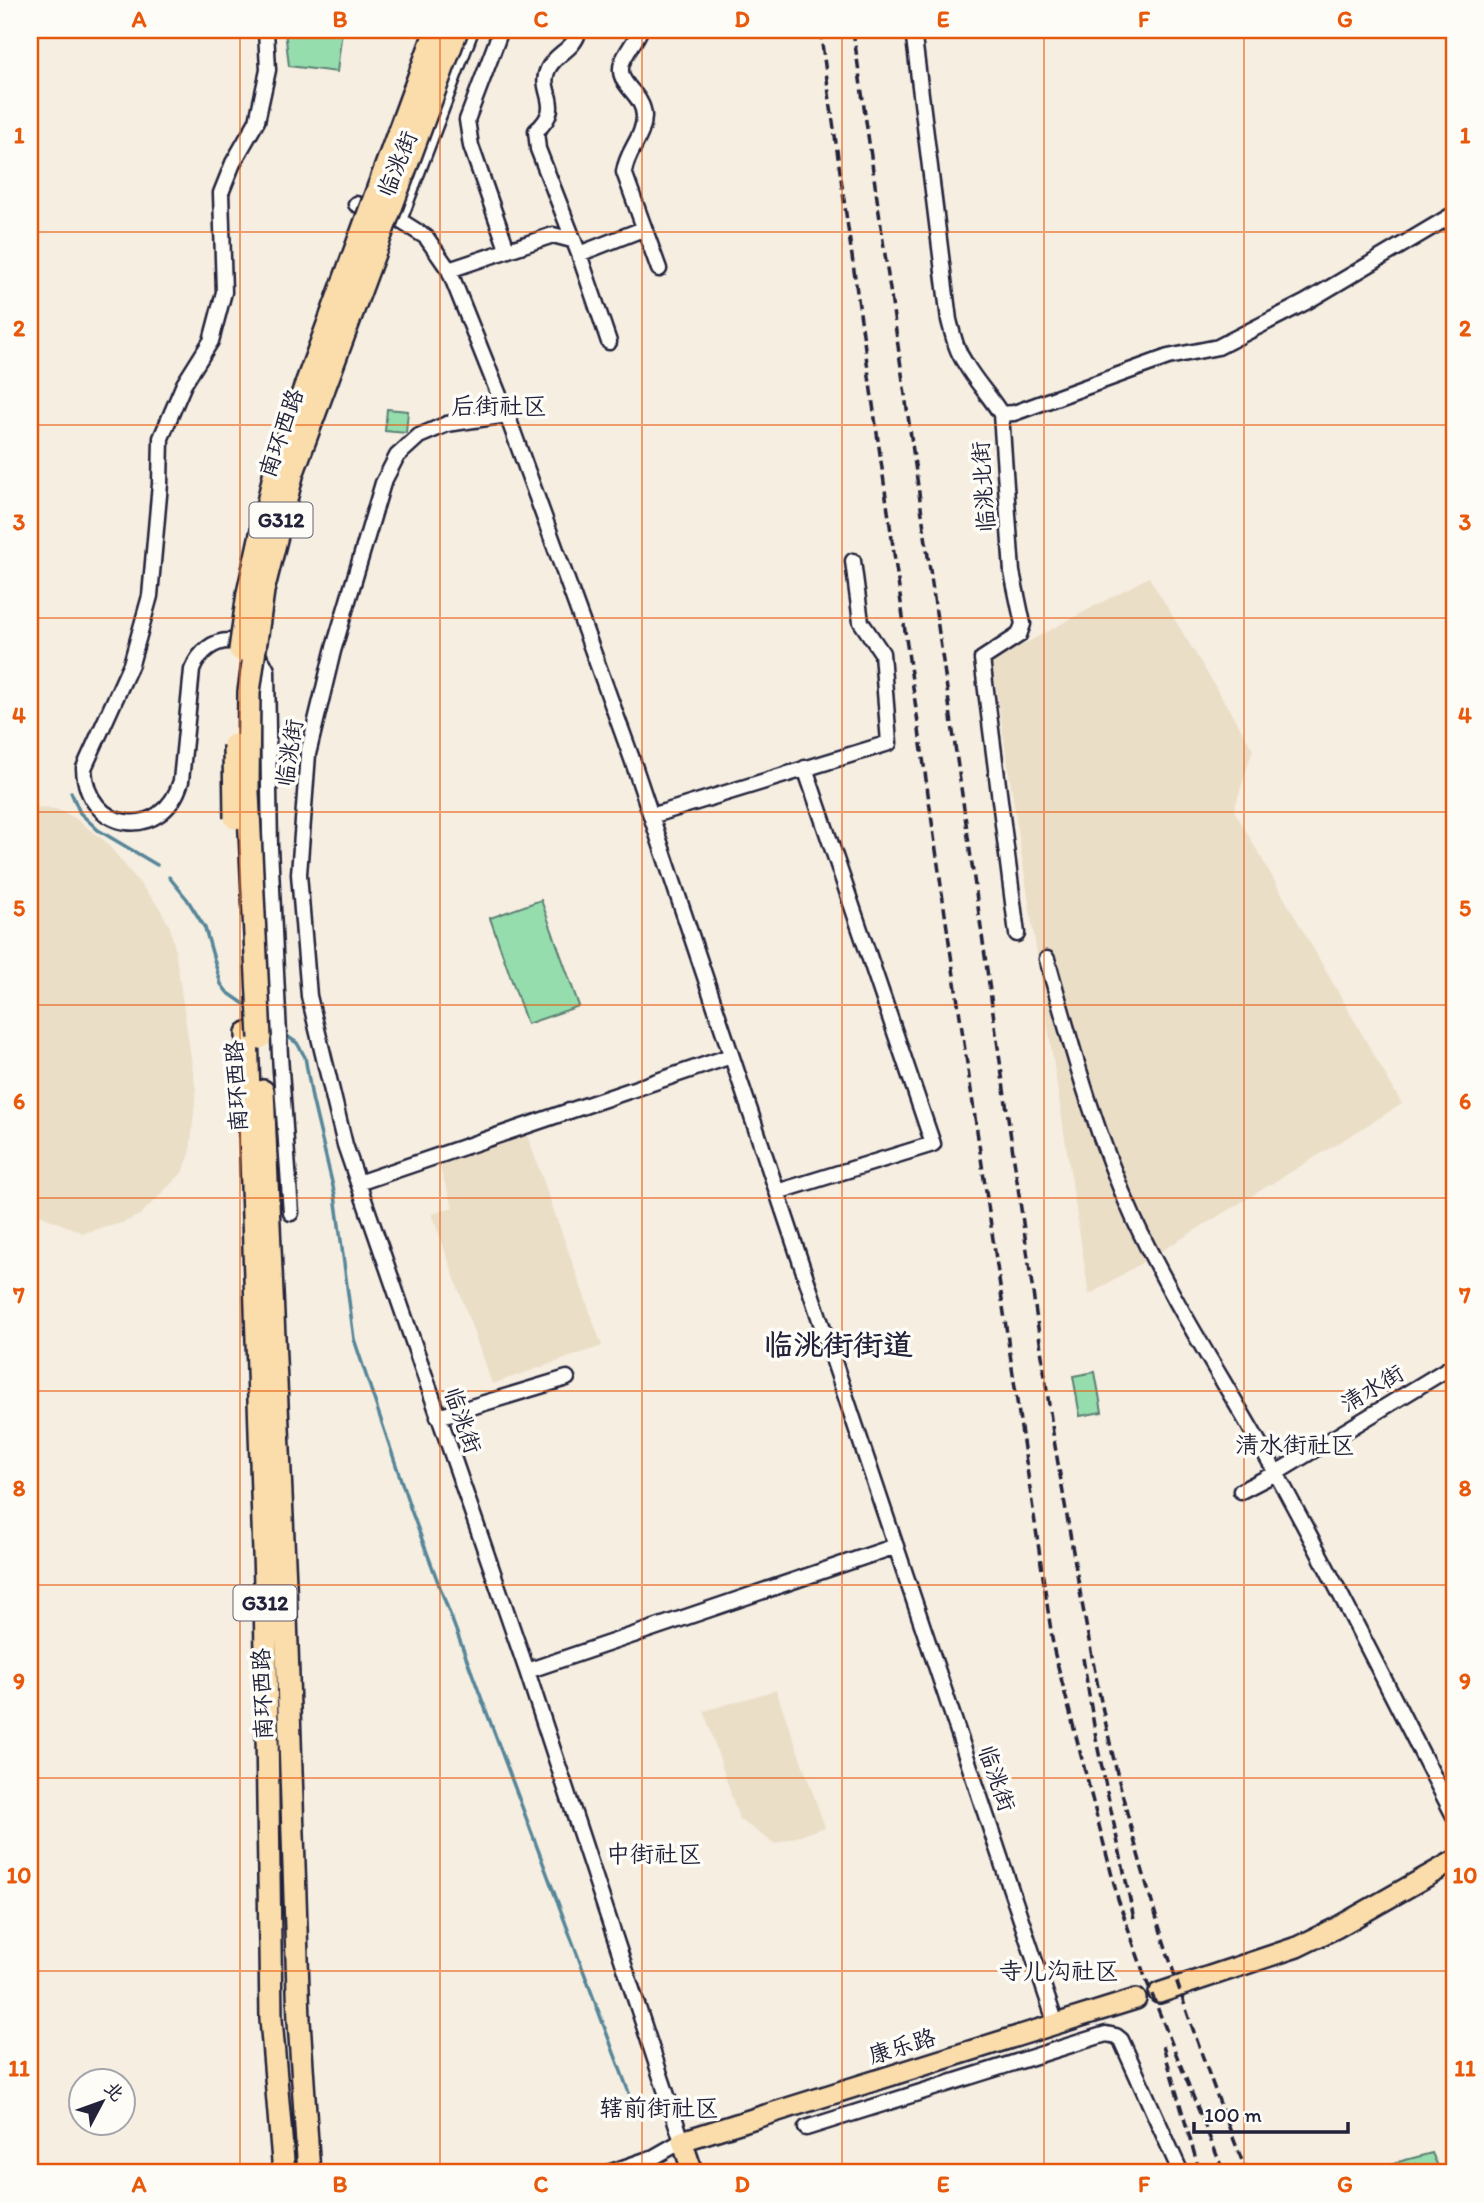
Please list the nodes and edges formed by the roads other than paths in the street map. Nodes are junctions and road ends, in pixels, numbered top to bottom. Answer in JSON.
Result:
{"nodes":[{"id":1,"x":266,"y":30,"type":"edge"},
{"id":2,"x":436,"y":30,"type":"edge"},
{"id":3,"x":457,"y":30,"type":"edge"},
{"id":4,"x":471,"y":30,"type":"edge"},
{"id":5,"x":500,"y":30,"type":"edge"},
{"id":6,"x":579,"y":30,"type":"edge"},
{"id":7,"x":640,"y":30,"type":"edge"},
{"id":8,"x":912,"y":30,"type":"edge"},
{"id":9,"x":356,"y":204,"type":"dead end"},
{"id":10,"x":1454,"y":214,"type":"edge"},
{"id":11,"x":399,"y":220,"type":"junction"},
{"id":12,"x":643,"y":229,"type":"junction"},
{"id":13,"x":572,"y":240,"type":"junction"},
{"id":14,"x":507,"y":249,"type":"junction"},
{"id":15,"x":579,"y":254,"type":"junction"},
{"id":16,"x":659,"y":269,"type":"dead end"},
{"id":17,"x":449,"y":270,"type":"junction"},
{"id":18,"x":608,"y":342,"type":"dead end"},
{"id":19,"x":1001,"y":414,"type":"junction"},
{"id":20,"x":507,"y":415,"type":"junction"},
{"id":21,"x":853,"y":561,"type":"dead end"},
{"id":22,"x":805,"y":768,"type":"junction"},
{"id":23,"x":651,"y":816,"type":"junction"},
{"id":24,"x":1017,"y":934,"type":"dead end"},
{"id":25,"x":1047,"y":959,"type":"dead end"},
{"id":26,"x":254,"y":1036,"type":"junction"},
{"id":27,"x":732,"y":1056,"type":"junction"},
{"id":28,"x":358,"y":1183,"type":"junction"},
{"id":29,"x":777,"y":1192,"type":"junction"},
{"id":30,"x":291,"y":1213,"type":"dead end"},
{"id":31,"x":1454,"y":1365,"type":"edge"},
{"id":32,"x":567,"y":1378,"type":"dead end"},
{"id":33,"x":438,"y":1417,"type":"junction"},
{"id":34,"x":1276,"y":1473,"type":"junction"},
{"id":35,"x":1241,"y":1491,"type":"dead end"},
{"id":36,"x":896,"y":1546,"type":"junction"},
{"id":37,"x":275,"y":1584,"type":"junction"},
{"id":38,"x":527,"y":1671,"type":"junction"},
{"id":39,"x":1454,"y":1816,"type":"edge"},
{"id":40,"x":1454,"y":1861,"type":"edge"},
{"id":41,"x":1158,"y":1993,"type":"dead end"},
{"id":42,"x":1136,"y":1999,"type":"dead end"},
{"id":43,"x":1056,"y":2024,"type":"junction"},
{"id":44,"x":806,"y":2128,"type":"dead end"},
{"id":45,"x":682,"y":2141,"type":"junction"},
{"id":46,"x":284,"y":2173,"type":"edge"},
{"id":47,"x":309,"y":2173,"type":"edge"},
{"id":48,"x":608,"y":2173,"type":"edge"},
{"id":49,"x":693,"y":2173,"type":"edge"},
{"id":50,"x":1181,"y":2173,"type":"edge"}],
"edges":[{"from":1,"to":30,"type":"street"},
{"from":2,"to":26,"type":"highway","name":"南环西路","number":"G312","bridge":true},
{"from":3,"to":26,"type":"highway","name":"南环西路","number":"G312","bridge":true},
{"from":4,"to":11,"type":"street","name":"临洮街"},
{"from":5,"to":14,"type":"street"},
{"from":6,"to":13,"type":"street"},
{"from":7,"to":12,"type":"street"},
{"from":8,"to":19,"type":"street","name":"临洮北街"},
{"from":9,"to":11,"type":"street"},
{"from":10,"to":19,"type":"street"},
{"from":11,"to":17,"type":"street","name":"临洮街"},
{"from":12,"to":15,"type":"street"},
{"from":12,"to":16,"type":"street"},
{"from":13,"to":14,"type":"street"},
{"from":13,"to":15,"type":"street"},
{"from":14,"to":17,"type":"street"},
{"from":15,"to":18,"type":"street"},
{"from":17,"to":20,"type":"street","name":"临洮街"},
{"from":19,"to":24,"type":"street","name":"临洮北街"},
{"from":20,"to":23,"type":"street","name":"临洮街"},
{"from":20,"to":28,"type":"street","name":"临洮街"},
{"from":21,"to":22,"type":"street"},
{"from":22,"to":23,"type":"street"},
{"from":22,"to":29,"type":"street"},
{"from":23,"to":27,"type":"street","name":"临洮街"},
{"from":25,"to":34,"type":"street"},
{"from":26,"to":37,"type":"highway","name":"南环西路","number":"G312"},
{"from":27,"to":28,"type":"street"},
{"from":27,"to":29,"type":"street","name":"临洮街"},
{"from":28,"to":33,"type":"street","name":"临洮街"},
{"from":29,"to":36,"type":"street","name":"临洮街"},
{"from":31,"to":34,"type":"street","name":"清水街"},
{"from":32,"to":33,"type":"street"},
{"from":33,"to":38,"type":"street","name":"临洮街"},
{"from":34,"to":35,"type":"street","name":"清水街"},
{"from":34,"to":39,"type":"street"},
{"from":36,"to":38,"type":"street"},
{"from":36,"to":43,"type":"street","name":"临洮街"},
{"from":37,"to":46,"type":"highway","name":"南环西路","number":"G312"},
{"from":37,"to":47,"type":"highway","name":"南环西路","number":"G312"},
{"from":38,"to":45,"type":"street","name":"临洮街"},
{"from":40,"to":41,"type":"main road"},
{"from":42,"to":43,"type":"main road","name":"康乐路"},
{"from":43,"to":45,"type":"main road","name":"康乐路"},
{"from":44,"to":50,"type":"street"},
{"from":45,"to":48,"type":"street"},
{"from":45,"to":49,"type":"main road"}]}
